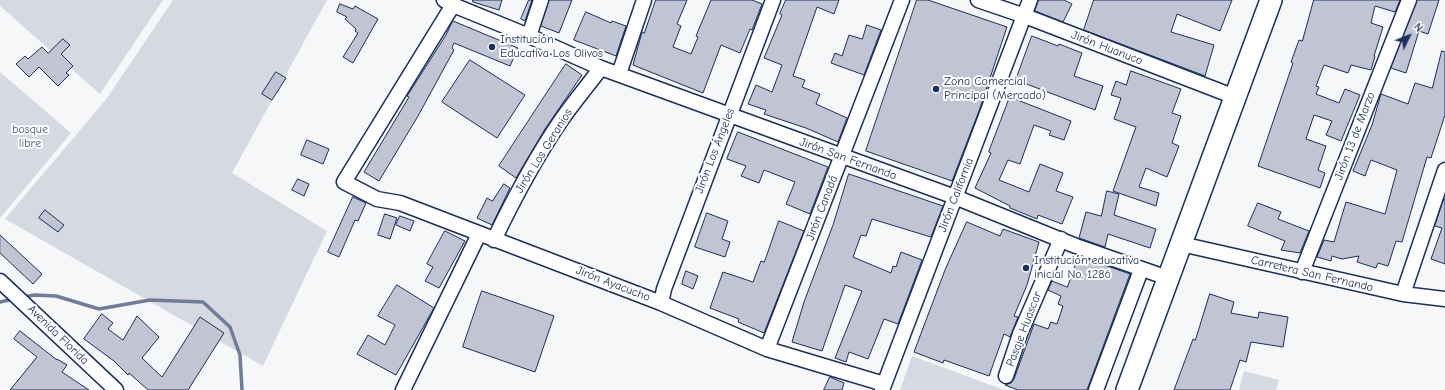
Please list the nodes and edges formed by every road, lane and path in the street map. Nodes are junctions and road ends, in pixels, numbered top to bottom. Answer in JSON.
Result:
{"nodes":[{"id":1,"x":541,"y":0,"type":"edge"},
{"id":2,"x":644,"y":0,"type":"edge"},
{"id":3,"x":773,"y":0,"type":"edge"},
{"id":4,"x":902,"y":0,"type":"edge"},
{"id":5,"x":978,"y":0,"type":"edge"},
{"id":6,"x":1030,"y":0,"type":"edge"},
{"id":7,"x":1271,"y":0,"type":"edge"},
{"id":8,"x":1409,"y":0,"type":"edge"},
{"id":9,"x":448,"y":3,"type":"edge"},
{"id":10,"x":1024,"y":16,"type":"junction"},
{"id":11,"x":528,"y":36,"type":"junction"},
{"id":12,"x":601,"y":68,"type":"junction"},
{"id":13,"x":619,"y":74,"type":"junction"},
{"id":14,"x":1235,"y":98,"type":"junction"},
{"id":15,"x":729,"y":115,"type":"junction"},
{"id":16,"x":842,"y":157,"type":"junction"},
{"id":17,"x":1445,"y":170,"type":"edge"},
{"id":18,"x":955,"y":197,"type":"junction"},
{"id":19,"x":479,"y":234,"type":"junction"},
{"id":20,"x":1061,"y":238,"type":"junction"},
{"id":21,"x":494,"y":240,"type":"junction"},
{"id":22,"x":1181,"y":244,"type":"junction"},
{"id":23,"x":1141,"y":270,"type":"junction"},
{"id":24,"x":1302,"y":272,"type":"junction"},
{"id":25,"x":1168,"y":278,"type":"junction"},
{"id":26,"x":0,"y":281,"type":"edge"},
{"id":27,"x":1403,"y":294,"type":"junction"},
{"id":28,"x":1445,"y":299,"type":"edge"},
{"id":29,"x":661,"y":303,"type":"junction"},
{"id":30,"x":767,"y":349,"type":"junction"},
{"id":31,"x":1006,"y":376,"type":"dead end"},
{"id":32,"x":883,"y":387,"type":"edge"},
{"id":33,"x":116,"y":390,"type":"edge"},
{"id":34,"x":403,"y":390,"type":"edge"},
{"id":35,"x":1096,"y":390,"type":"edge"},
{"id":36,"x":1127,"y":390,"type":"edge"}],
"edges":[{"from":1,"to":11,"type":"street"},
{"from":2,"to":13,"type":"street"},
{"from":3,"to":15,"type":"street","name":"Jirón Los Ángeles"},
{"from":4,"to":16,"type":"street","name":"Jirón Canadá"},
{"from":5,"to":10,"type":"street","name":"Jirón Huanuco"},
{"from":6,"to":10,"type":"street","name":"Jirón California"},
{"from":7,"to":14,"type":"highway"},
{"from":8,"to":24,"type":"street","name":"Jirón 13 de Marzo"},
{"from":9,"to":11,"type":"street","name":"Jirón San Fernando"},
{"from":9,"to":19,"type":"street","name":"Jirón Ayacucho"},
{"from":10,"to":14,"type":"street","name":"Jirón Huanuco"},
{"from":10,"to":18,"type":"street","name":"Jirón California"},
{"from":11,"to":12,"type":"street","name":"Jirón San Fernando"},
{"from":12,"to":13,"type":"street","name":"Jirón San Fernando"},
{"from":12,"to":21,"type":"street","name":"Jirón Los Geranios"},
{"from":13,"to":15,"type":"street","name":"Jirón San Fernando"},
{"from":14,"to":22,"type":"highway"},
{"from":15,"to":16,"type":"street","name":"Jirón San Fernando"},
{"from":15,"to":29,"type":"street","name":"Jirón Los Ángeles"},
{"from":16,"to":18,"type":"street","name":"Jirón San Fernando"},
{"from":16,"to":30,"type":"street","name":"Jirón Canadá"},
{"from":17,"to":27,"type":"street"},
{"from":18,"to":20,"type":"street","name":"Jirón San Fernando"},
{"from":18,"to":32,"type":"street","name":"Jirón California"},
{"from":19,"to":21,"type":"street","name":"Jirón Ayacucho"},
{"from":19,"to":34,"type":"street"},
{"from":20,"to":23,"type":"street","name":"Jirón San Fernando"},
{"from":20,"to":31,"type":"street","name":"Pasaje Huascar"},
{"from":21,"to":29,"type":"street","name":"Jirón Ayacucho"},
{"from":22,"to":24,"type":"street","name":"Carretera San Fernando"},
{"from":22,"to":25,"type":"highway"},
{"from":23,"to":25,"type":"street","name":"Jirón San Fernando"},
{"from":23,"to":35,"type":"street"},
{"from":24,"to":27,"type":"street","name":"Carretera San Fernando"},
{"from":25,"to":36,"type":"highway"},
{"from":26,"to":33,"type":"street","name":"Avenida Florida"},
{"from":27,"to":28,"type":"street","name":"Carretera San Fernando"},
{"from":29,"to":30,"type":"street","name":"Jirón Ayacucho"},
{"from":30,"to":32,"type":"street","name":"Jirón Ayacucho"}]}
